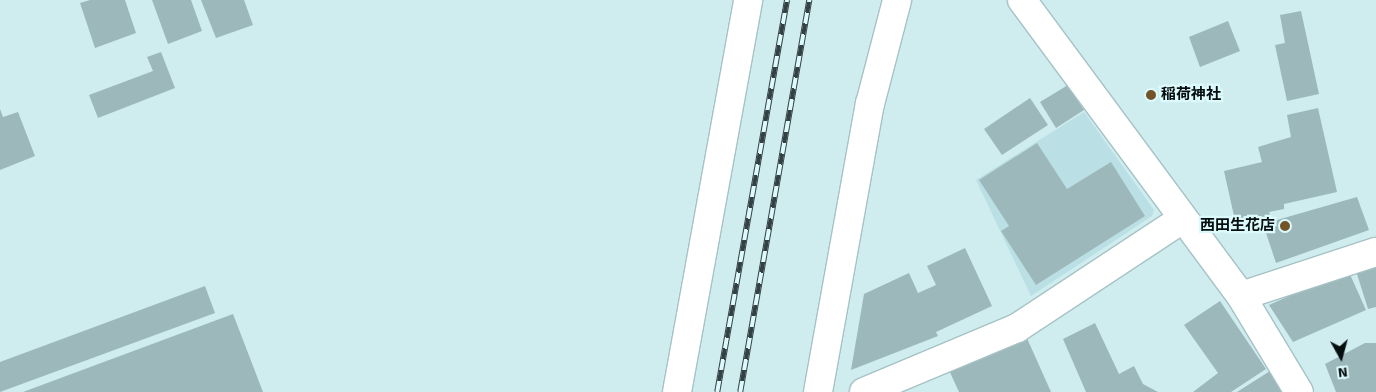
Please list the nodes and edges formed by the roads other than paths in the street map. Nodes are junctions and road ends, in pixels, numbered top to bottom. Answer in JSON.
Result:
{"nodes":[{"id":1,"x":748,"y":0,"type":"edge"},
{"id":2,"x":897,"y":0,"type":"edge"},
{"id":3,"x":1022,"y":0,"type":"edge"},
{"id":4,"x":1182,"y":219,"type":"junction"},
{"id":5,"x":1376,"y":252,"type":"edge"},
{"id":6,"x":1241,"y":296,"type":"junction"},
{"id":7,"x":678,"y":392,"type":"edge"},
{"id":8,"x":818,"y":392,"type":"edge"},
{"id":9,"x":864,"y":392,"type":"edge"},
{"id":10,"x":1299,"y":392,"type":"edge"}],
"edges":[{"from":1,"to":7,"type":"street"},
{"from":2,"to":8,"type":"street"},
{"from":3,"to":4,"type":"street"},
{"from":4,"to":6,"type":"street"},
{"from":4,"to":9,"type":"street"},
{"from":5,"to":6,"type":"street"},
{"from":6,"to":10,"type":"street"}]}
